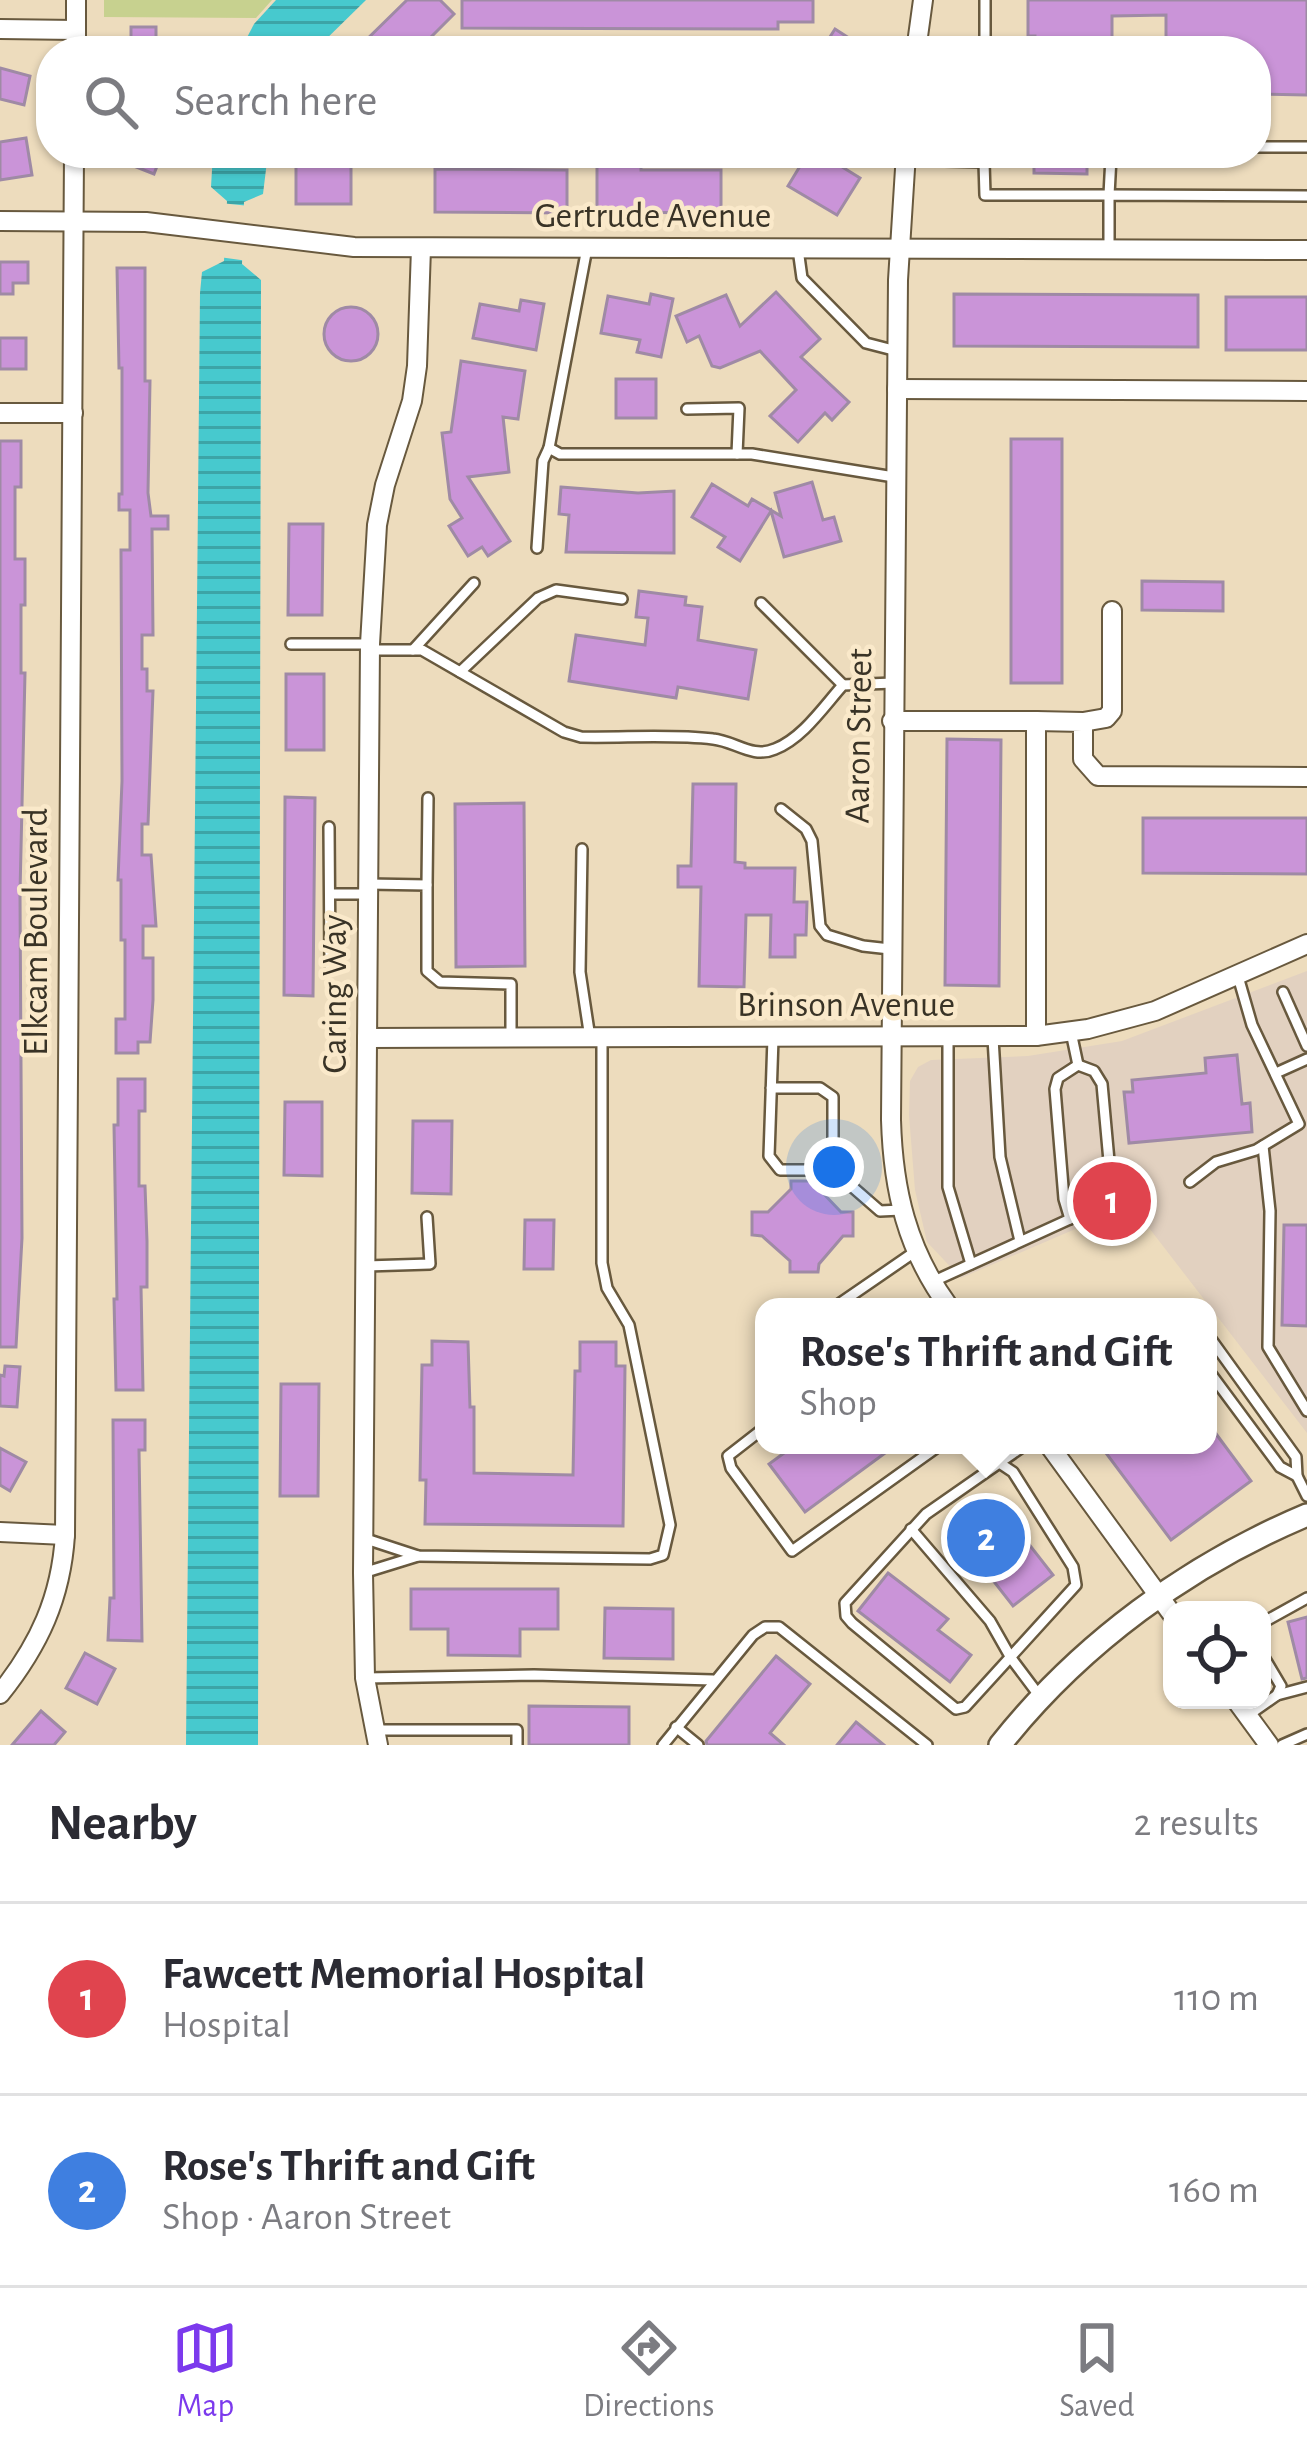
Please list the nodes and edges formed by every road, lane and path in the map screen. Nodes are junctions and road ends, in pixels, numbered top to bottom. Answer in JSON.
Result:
{"nodes":[{"id":1,"x":76,"y":0,"type":"edge"},
{"id":2,"x":923,"y":0,"type":"edge"},
{"id":3,"x":985,"y":0,"type":"edge"},
{"id":4,"x":0,"y":29,"type":"edge"},
{"id":5,"x":76,"y":30,"type":"junction"},
{"id":6,"x":76,"y":36,"type":"edge"},
{"id":7,"x":918,"y":36,"type":"edge"},
{"id":8,"x":985,"y":36,"type":"edge"},
{"id":9,"x":1271,"y":147,"type":"edge"},
{"id":10,"x":1307,"y":148,"type":"edge"},
{"id":11,"x":74,"y":168,"type":"edge"},
{"id":12,"x":904,"y":168,"type":"edge"},
{"id":13,"x":984,"y":168,"type":"edge"},
{"id":14,"x":1110,"y":168,"type":"edge"},
{"id":15,"x":1109,"y":195,"type":"junction"},
{"id":16,"x":1307,"y":196,"type":"edge"},
{"id":17,"x":0,"y":221,"type":"edge"},
{"id":18,"x":74,"y":222,"type":"junction"},
{"id":19,"x":421,"y":248,"type":"junction"},
{"id":20,"x":587,"y":248,"type":"junction"},
{"id":21,"x":798,"y":249,"type":"junction"},
{"id":22,"x":899,"y":249,"type":"junction"},
{"id":23,"x":1109,"y":249,"type":"junction"},
{"id":24,"x":1307,"y":250,"type":"edge"},
{"id":25,"x":897,"y":351,"type":"junction"},
{"id":26,"x":897,"y":389,"type":"junction"},
{"id":27,"x":1307,"y":391,"type":"edge"},
{"id":28,"x":687,"y":409,"type":"dead end"},
{"id":29,"x":0,"y":413,"type":"edge"},
{"id":30,"x":73,"y":413,"type":"junction"},
{"id":31,"x":549,"y":448,"type":"junction"},
{"id":32,"x":737,"y":454,"type":"junction"},
{"id":33,"x":896,"y":477,"type":"junction"},
{"id":34,"x":537,"y":548,"type":"dead end"},
{"id":35,"x":474,"y":583,"type":"dead end"},
{"id":36,"x":622,"y":599,"type":"dead end"},
{"id":37,"x":761,"y":603,"type":"dead end"},
{"id":38,"x":1112,"y":611,"type":"dead end"},
{"id":39,"x":290,"y":644,"type":"dead end"},
{"id":40,"x":370,"y":647,"type":"junction"},
{"id":41,"x":413,"y":650,"type":"junction"},
{"id":42,"x":460,"y":672,"type":"junction"},
{"id":43,"x":893,"y":683,"type":"junction"},
{"id":44,"x":843,"y":685,"type":"junction"},
{"id":45,"x":892,"y":721,"type":"junction"},
{"id":46,"x":1036,"y":721,"type":"junction"},
{"id":47,"x":1084,"y":722,"type":"junction"},
{"id":48,"x":1307,"y":777,"type":"edge"},
{"id":49,"x":428,"y":797,"type":"dead end"},
{"id":50,"x":781,"y":809,"type":"dead end"},
{"id":51,"x":329,"y":827,"type":"dead end"},
{"id":52,"x":582,"y":849,"type":"dead end"},
{"id":53,"x":427,"y":885,"type":"junction"},
{"id":54,"x":368,"y":889,"type":"junction"},
{"id":55,"x":332,"y":894,"type":"junction"},
{"id":56,"x":1307,"y":944,"type":"edge"},
{"id":57,"x":890,"y":949,"type":"junction"},
{"id":58,"x":330,"y":966,"type":"dead end"},
{"id":59,"x":1238,"y":974,"type":"junction"},
{"id":60,"x":1283,"y":992,"type":"dead end"},
{"id":61,"x":1070,"y":1032,"type":"junction"},
{"id":62,"x":1036,"y":1036,"type":"junction"},
{"id":63,"x":948,"y":1037,"type":"junction"},
{"id":64,"x":367,"y":1038,"type":"junction"},
{"id":65,"x":596,"y":1038,"type":"junction"},
{"id":66,"x":773,"y":1038,"type":"junction"},
{"id":67,"x":890,"y":1038,"type":"junction"},
{"id":68,"x":993,"y":1038,"type":"junction"},
{"id":69,"x":511,"y":1039,"type":"junction"},
{"id":70,"x":1307,"y":1046,"type":"edge"},
{"id":71,"x":1307,"y":1059,"type":"edge"},
{"id":72,"x":1078,"y":1065,"type":"junction"},
{"id":73,"x":1276,"y":1073,"type":"junction"},
{"id":74,"x":771,"y":1088,"type":"junction"},
{"id":75,"x":1263,"y":1146,"type":"junction"},
{"id":76,"x":833,"y":1170,"type":"junction"},
{"id":77,"x":1190,"y":1182,"type":"dead end"},
{"id":78,"x":901,"y":1210,"type":"junction"},
{"id":79,"x":428,"y":1217,"type":"dead end"},
{"id":80,"x":1070,"y":1219,"type":"junction"},
{"id":81,"x":1020,"y":1241,"type":"junction"},
{"id":82,"x":916,"y":1251,"type":"junction"},
{"id":83,"x":971,"y":1264,"type":"junction"},
{"id":84,"x":366,"y":1266,"type":"junction"},
{"id":85,"x":932,"y":1282,"type":"junction"},
{"id":86,"x":848,"y":1298,"type":"edge"},
{"id":87,"x":943,"y":1298,"type":"edge"},
{"id":88,"x":1217,"y":1347,"type":"edge"},
{"id":89,"x":1217,"y":1382,"type":"edge"},
{"id":90,"x":1306,"y":1406,"type":"edge"},
{"id":91,"x":755,"y":1436,"type":"edge"},
{"id":92,"x":927,"y":1454,"type":"edge"},
{"id":93,"x":1014,"y":1454,"type":"edge"},
{"id":94,"x":1056,"y":1454,"type":"edge"},
{"id":95,"x":1001,"y":1464,"type":"junction"},
{"id":96,"x":1298,"y":1476,"type":"junction"},
{"id":97,"x":1307,"y":1496,"type":"edge"},
{"id":98,"x":1307,"y":1515,"type":"edge"},
{"id":99,"x":911,"y":1529,"type":"junction"},
{"id":100,"x":0,"y":1532,"type":"edge"},
{"id":101,"x":65,"y":1535,"type":"junction"},
{"id":102,"x":363,"y":1538,"type":"junction"},
{"id":103,"x":418,"y":1556,"type":"junction"},
{"id":104,"x":363,"y":1573,"type":"junction"},
{"id":105,"x":1307,"y":1598,"type":"edge"},
{"id":106,"x":1163,"y":1601,"type":"edge"},
{"id":107,"x":1171,"y":1601,"type":"edge"},
{"id":108,"x":1163,"y":1607,"type":"edge"},
{"id":109,"x":1271,"y":1618,"type":"edge"},
{"id":110,"x":1011,"y":1658,"type":"junction"},
{"id":111,"x":1271,"y":1669,"type":"edge"},
{"id":112,"x":364,"y":1678,"type":"junction"},
{"id":113,"x":714,"y":1680,"type":"junction"},
{"id":114,"x":1307,"y":1687,"type":"edge"},
{"id":115,"x":1,"y":1690,"type":"edge"},
{"id":116,"x":1277,"y":1695,"type":"junction"},
{"id":117,"x":1271,"y":1697,"type":"edge"},
{"id":118,"x":1041,"y":1698,"type":"junction"},
{"id":119,"x":1243,"y":1709,"type":"edge"},
{"id":120,"x":676,"y":1727,"type":"junction"},
{"id":121,"x":1307,"y":1734,"type":"edge"},
{"id":122,"x":376,"y":1738,"type":"edge"},
{"id":123,"x":517,"y":1745,"type":"edge"},
{"id":124,"x":663,"y":1745,"type":"edge"},
{"id":125,"x":698,"y":1745,"type":"edge"},
{"id":126,"x":928,"y":1745,"type":"edge"},
{"id":127,"x":1000,"y":1745,"type":"edge"},
{"id":128,"x":1269,"y":1745,"type":"edge"},
{"id":129,"x":1282,"y":1745,"type":"edge"}],
"edges":[{"from":1,"to":5,"type":"street"},
{"from":2,"to":7,"type":"street"},
{"from":3,"to":8,"type":"lane"},
{"from":4,"to":5,"type":"street"},
{"from":5,"to":6,"type":"street"},
{"from":9,"to":10,"type":"lane"},
{"from":11,"to":18,"type":"street","name":"Elkcam Boulevard"},
{"from":12,"to":22,"type":"street","name":"Aaron Street"},
{"from":13,"to":15,"type":"lane"},
{"from":14,"to":15,"type":"lane"},
{"from":15,"to":16,"type":"lane"},
{"from":15,"to":23,"type":"lane"},
{"from":17,"to":18,"type":"street","name":"Gertrude Avenue"},
{"from":18,"to":19,"type":"street","name":"Gertrude Avenue"},
{"from":18,"to":30,"type":"street","name":"Elkcam Boulevard"},
{"from":19,"to":20,"type":"street","name":"Gertrude Avenue"},
{"from":19,"to":40,"type":"street","name":"Caring Way"},
{"from":20,"to":21,"type":"street","name":"Gertrude Avenue"},
{"from":20,"to":31,"type":"lane"},
{"from":21,"to":22,"type":"street","name":"Gertrude Avenue"},
{"from":21,"to":25,"type":"lane"},
{"from":22,"to":23,"type":"street","name":"Gertrude Avenue"},
{"from":22,"to":25,"type":"street","name":"Aaron Street"},
{"from":23,"to":24,"type":"street","name":"Gertrude Avenue"},
{"from":25,"to":26,"type":"street","name":"Aaron Street"},
{"from":26,"to":27,"type":"street"},
{"from":26,"to":33,"type":"street","name":"Aaron Street"},
{"from":28,"to":32,"type":"lane"},
{"from":29,"to":30,"type":"street"},
{"from":30,"to":101,"type":"street","name":"Elkcam Boulevard"},
{"from":31,"to":32,"type":"lane"},
{"from":31,"to":34,"type":"lane"},
{"from":32,"to":33,"type":"lane"},
{"from":33,"to":43,"type":"street","name":"Aaron Street"},
{"from":35,"to":41,"type":"lane"},
{"from":36,"to":42,"type":"lane"},
{"from":37,"to":44,"type":"lane"},
{"from":38,"to":47,"type":"street"},
{"from":39,"to":40,"type":"lane"},
{"from":40,"to":41,"type":"lane"},
{"from":40,"to":54,"type":"street","name":"Caring Way"},
{"from":41,"to":42,"type":"lane"},
{"from":42,"to":44,"type":"lane"},
{"from":43,"to":44,"type":"lane"},
{"from":43,"to":45,"type":"street","name":"Aaron Street"},
{"from":45,"to":46,"type":"street"},
{"from":45,"to":57,"type":"street","name":"Aaron Street"},
{"from":46,"to":47,"type":"street"},
{"from":46,"to":62,"type":"street"},
{"from":47,"to":48,"type":"street"},
{"from":49,"to":53,"type":"lane"},
{"from":50,"to":57,"type":"lane"},
{"from":51,"to":55,"type":"lane"},
{"from":52,"to":65,"type":"lane"},
{"from":53,"to":54,"type":"lane"},
{"from":53,"to":69,"type":"lane"},
{"from":54,"to":55,"type":"lane"},
{"from":54,"to":64,"type":"street","name":"Caring Way"},
{"from":55,"to":58,"type":"lane"},
{"from":56,"to":59,"type":"street","name":"Brinson Avenue"},
{"from":57,"to":67,"type":"street","name":"Aaron Street"},
{"from":59,"to":61,"type":"street","name":"Brinson Avenue"},
{"from":59,"to":73,"type":"lane"},
{"from":60,"to":70,"type":"lane"},
{"from":61,"to":62,"type":"street","name":"Brinson Avenue"},
{"from":61,"to":72,"type":"lane"},
{"from":62,"to":68,"type":"street","name":"Brinson Avenue"},
{"from":63,"to":67,"type":"street","name":"Brinson Avenue"},
{"from":63,"to":68,"type":"street","name":"Brinson Avenue"},
{"from":63,"to":83,"type":"lane"},
{"from":64,"to":69,"type":"street","name":"Brinson Avenue"},
{"from":64,"to":84,"type":"street","name":"Caring Way"},
{"from":65,"to":66,"type":"street","name":"Brinson Avenue"},
{"from":65,"to":69,"type":"street","name":"Brinson Avenue"},
{"from":65,"to":103,"type":"lane"},
{"from":66,"to":67,"type":"street","name":"Brinson Avenue"},
{"from":66,"to":74,"type":"lane"},
{"from":67,"to":78,"type":"street","name":"Aaron Street"},
{"from":68,"to":81,"type":"lane"},
{"from":71,"to":73,"type":"lane"},
{"from":72,"to":80,"type":"lane"},
{"from":72,"to":80,"type":"lane"},
{"from":73,"to":75,"type":"lane"},
{"from":74,"to":76,"type":"lane"},
{"from":74,"to":76,"type":"lane"},
{"from":75,"to":77,"type":"lane"},
{"from":75,"to":90,"type":"lane"},
{"from":76,"to":78,"type":"lane"},
{"from":78,"to":82,"type":"street","name":"Aaron Street"},
{"from":79,"to":84,"type":"lane"},
{"from":80,"to":81,"type":"lane"},
{"from":81,"to":83,"type":"lane"},
{"from":82,"to":85,"type":"street","name":"Aaron Street"},
{"from":82,"to":86,"type":"lane"},
{"from":83,"to":85,"type":"lane"},
{"from":84,"to":102,"type":"street","name":"Caring Way"},
{"from":85,"to":87,"type":"street","name":"Aaron Street"},
{"from":88,"to":96,"type":"lane"},
{"from":89,"to":96,"type":"lane"},
{"from":91,"to":92,"type":"lane"},
{"from":93,"to":95,"type":"lane"},
{"from":94,"to":106,"type":"street"},
{"from":95,"to":99,"type":"lane"},
{"from":95,"to":110,"type":"lane"},
{"from":96,"to":97,"type":"lane"},
{"from":98,"to":107,"type":"street"},
{"from":99,"to":110,"type":"lane"},
{"from":99,"to":110,"type":"lane"},
{"from":100,"to":101,"type":"street"},
{"from":101,"to":115,"type":"street","name":"Elkcam Boulevard"},
{"from":102,"to":103,"type":"lane"},
{"from":102,"to":104,"type":"street","name":"Caring Way"},
{"from":103,"to":104,"type":"lane"},
{"from":104,"to":112,"type":"street","name":"Caring Way"},
{"from":105,"to":109,"type":"lane"},
{"from":108,"to":118,"type":"street"},
{"from":110,"to":118,"type":"lane"},
{"from":111,"to":116,"type":"lane"},
{"from":112,"to":113,"type":"lane"},
{"from":112,"to":122,"type":"street","name":"Caring Way"},
{"from":113,"to":120,"type":"lane"},
{"from":113,"to":126,"type":"lane"},
{"from":114,"to":116,"type":"lane"},
{"from":116,"to":117,"type":"lane"},
{"from":118,"to":127,"type":"street"},
{"from":119,"to":128,"type":"street"},
{"from":120,"to":124,"type":"lane"},
{"from":120,"to":125,"type":"lane"},
{"from":121,"to":129,"type":"lane"},
{"from":122,"to":123,"type":"lane"}]}
